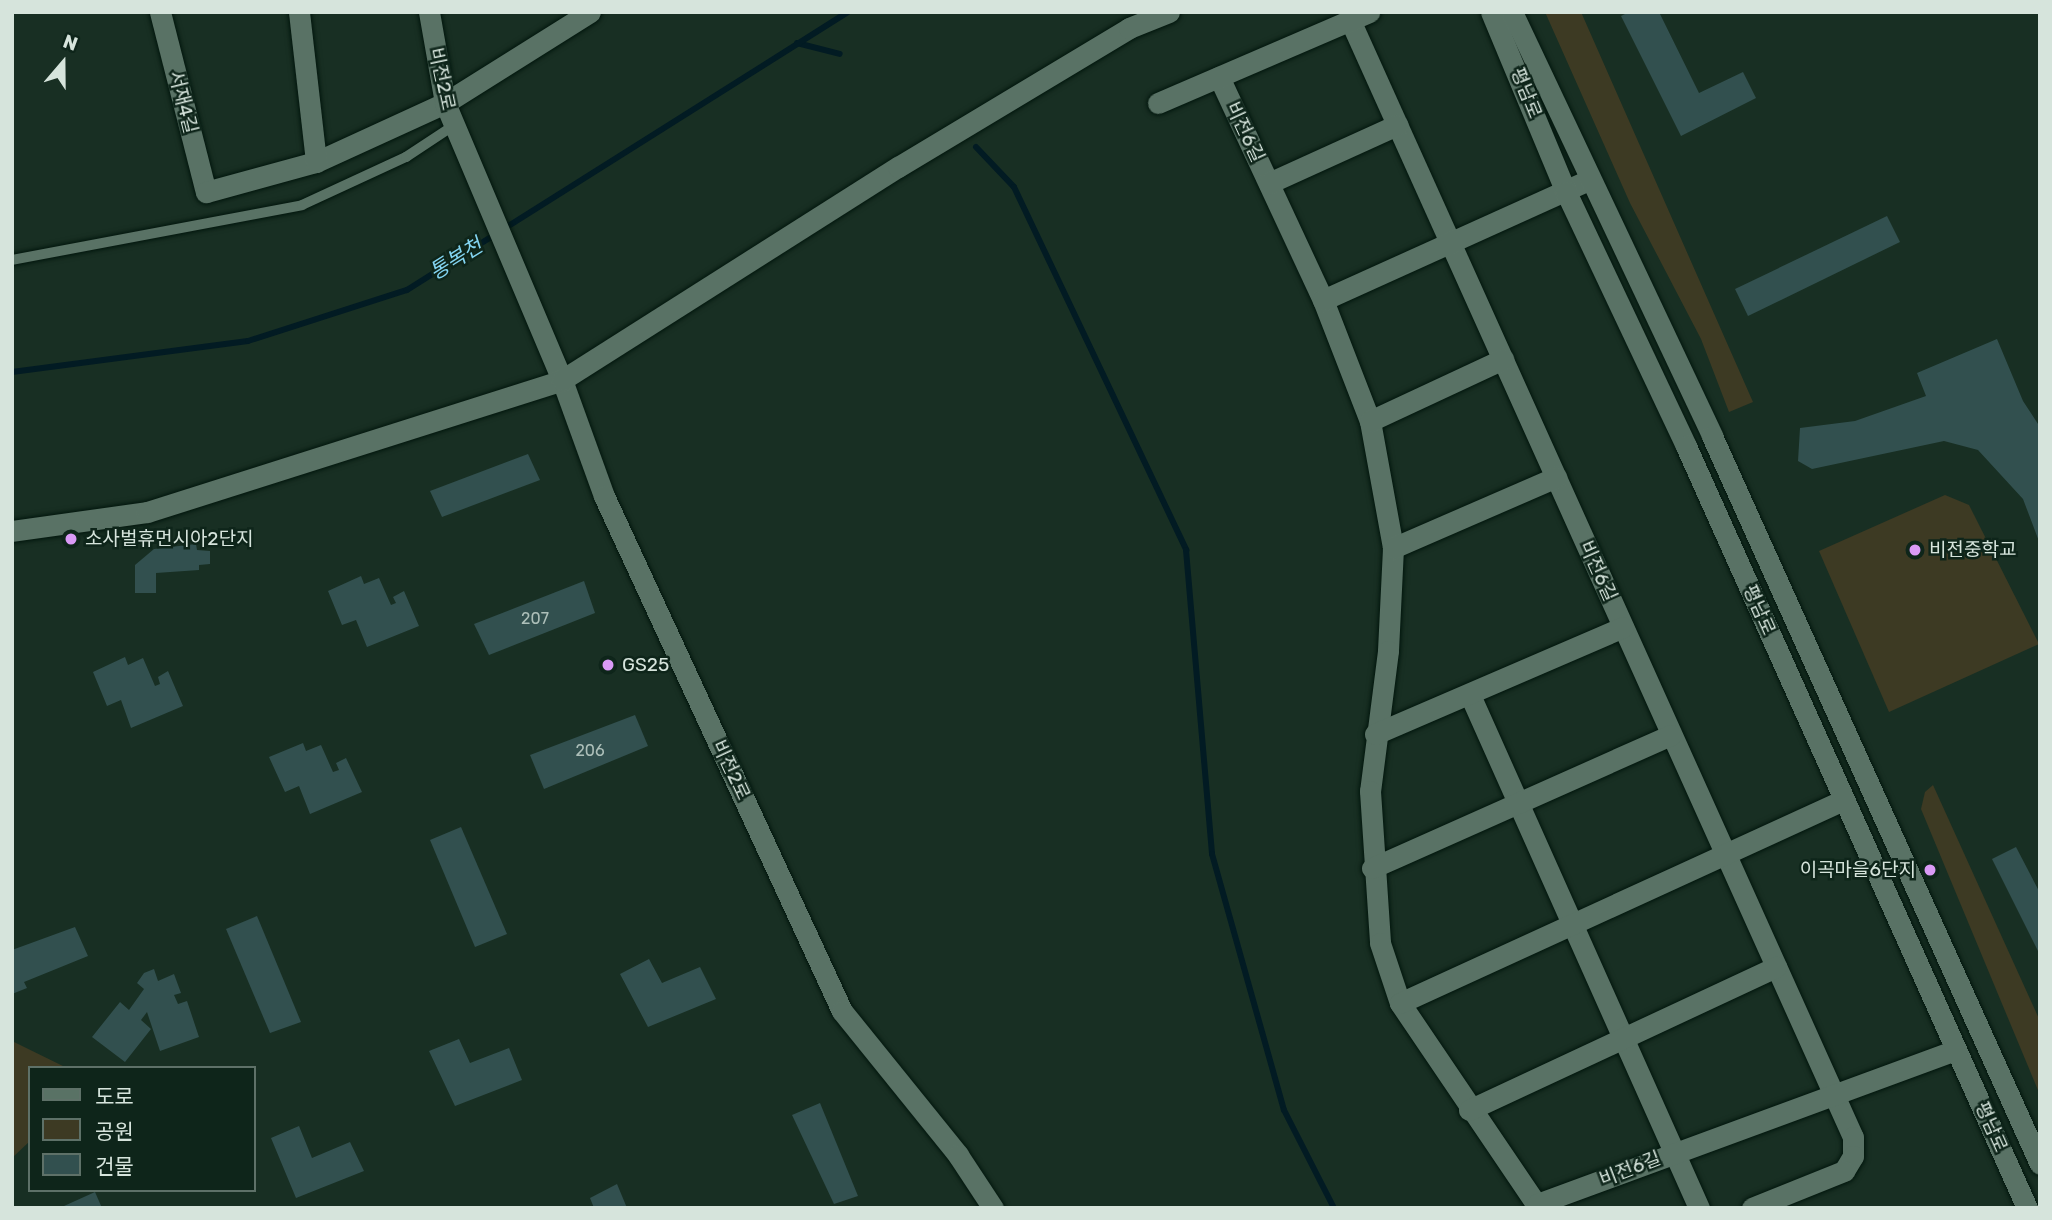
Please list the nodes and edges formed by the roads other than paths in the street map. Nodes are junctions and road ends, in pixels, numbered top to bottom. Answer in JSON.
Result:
{"nodes":[{"id":1,"x":160,"y":12,"type":"edge"},
{"id":2,"x":299,"y":12,"type":"edge"},
{"id":3,"x":429,"y":12,"type":"edge"},
{"id":4,"x":590,"y":12,"type":"edge"},
{"id":5,"x":1169,"y":12,"type":"edge"},
{"id":6,"x":1491,"y":12,"type":"edge"},
{"id":7,"x":1512,"y":12,"type":"edge"},
{"id":8,"x":1360,"y":16,"type":"edge"},
{"id":9,"x":1219,"y":77,"type":"junction"},
{"id":10,"x":444,"y":103,"type":"junction"},
{"id":11,"x":1158,"y":103,"type":"dead end"},
{"id":12,"x":1398,"y":125,"type":"junction"},
{"id":13,"x":456,"y":135,"type":"junction"},
{"id":14,"x":316,"y":162,"type":"junction"},
{"id":15,"x":1589,"y":180,"type":"junction"},
{"id":16,"x":1269,"y":183,"type":"junction"},
{"id":17,"x":1566,"y":192,"type":"junction"},
{"id":18,"x":1449,"y":240,"type":"junction"},
{"id":19,"x":12,"y":260,"type":"edge"},
{"id":20,"x":1323,"y":300,"type":"junction"},
{"id":21,"x":1503,"y":359,"type":"junction"},
{"id":22,"x":562,"y":380,"type":"junction"},
{"id":23,"x":1370,"y":421,"type":"junction"},
{"id":24,"x":1556,"y":477,"type":"junction"},
{"id":25,"x":12,"y":531,"type":"edge"},
{"id":26,"x":1393,"y":548,"type":"junction"},
{"id":27,"x":1623,"y":627,"type":"junction"},
{"id":28,"x":1470,"y":695,"type":"junction"},
{"id":29,"x":1375,"y":734,"type":"junction"},
{"id":30,"x":1671,"y":735,"type":"junction"},
{"id":31,"x":1843,"y":800,"type":"junction"},
{"id":32,"x":1518,"y":803,"type":"junction"},
{"id":33,"x":1726,"y":857,"type":"junction"},
{"id":34,"x":1372,"y":868,"type":"junction"},
{"id":35,"x":1573,"y":925,"type":"junction"},
{"id":36,"x":1776,"y":967,"type":"junction"},
{"id":37,"x":1400,"y":1003,"type":"junction"},
{"id":38,"x":1623,"y":1038,"type":"junction"},
{"id":39,"x":1956,"y":1050,"type":"junction"},
{"id":40,"x":1832,"y":1093,"type":"junction"},
{"id":41,"x":1469,"y":1110,"type":"junction"},
{"id":42,"x":1675,"y":1152,"type":"junction"},
{"id":43,"x":2040,"y":1164,"type":"edge"},
{"id":44,"x":1538,"y":1206,"type":"edge"},
{"id":45,"x":993,"y":1208,"type":"edge"},
{"id":46,"x":1699,"y":1208,"type":"edge"},
{"id":47,"x":1752,"y":1208,"type":"edge"},
{"id":48,"x":2027,"y":1208,"type":"edge"}],
"edges":[{"from":1,"to":14,"type":"street","name":"서재4길"},
{"from":2,"to":14,"type":"street"},
{"from":3,"to":10,"type":"street","name":"비전2로"},
{"from":4,"to":10,"type":"street"},
{"from":5,"to":22,"type":"street"},
{"from":6,"to":17,"type":"street","name":"평남로"},
{"from":7,"to":15,"type":"street"},
{"from":8,"to":9,"type":"street","name":"비전6길"},
{"from":8,"to":12,"type":"street","name":"비전6길"},
{"from":9,"to":11,"type":"street"},
{"from":9,"to":16,"type":"street","name":"비전6길"},
{"from":10,"to":13,"type":"street","name":"비전2로"},
{"from":10,"to":14,"type":"street"},
{"from":12,"to":16,"type":"street"},
{"from":12,"to":18,"type":"street","name":"비전6길"},
{"from":13,"to":19,"type":"lane"},
{"from":13,"to":22,"type":"street","name":"비전2로"},
{"from":15,"to":17,"type":"street"},
{"from":15,"to":43,"type":"street"},
{"from":16,"to":20,"type":"street","name":"비전6길"},
{"from":17,"to":18,"type":"street"},
{"from":17,"to":31,"type":"street","name":"평남로"},
{"from":18,"to":20,"type":"street"},
{"from":18,"to":21,"type":"street","name":"비전6길"},
{"from":20,"to":23,"type":"street","name":"비전6길"},
{"from":21,"to":23,"type":"street"},
{"from":21,"to":24,"type":"street","name":"비전6길"},
{"from":22,"to":25,"type":"street"},
{"from":22,"to":45,"type":"street","name":"비전2로"},
{"from":23,"to":26,"type":"street","name":"비전6길"},
{"from":24,"to":26,"type":"street"},
{"from":24,"to":27,"type":"street","name":"비전6길"},
{"from":26,"to":29,"type":"street","name":"비전6길"},
{"from":27,"to":28,"type":"street"},
{"from":27,"to":30,"type":"street","name":"비전6길"},
{"from":28,"to":29,"type":"street"},
{"from":28,"to":32,"type":"street"},
{"from":29,"to":34,"type":"street","name":"비전6길"},
{"from":30,"to":32,"type":"street"},
{"from":30,"to":33,"type":"street","name":"비전6길"},
{"from":31,"to":33,"type":"street"},
{"from":31,"to":39,"type":"street","name":"평남로"},
{"from":32,"to":34,"type":"street"},
{"from":32,"to":35,"type":"street"},
{"from":33,"to":35,"type":"street"},
{"from":33,"to":36,"type":"street","name":"비전6길"},
{"from":34,"to":37,"type":"street","name":"비전6길"},
{"from":35,"to":37,"type":"street"},
{"from":35,"to":38,"type":"street"},
{"from":36,"to":38,"type":"street"},
{"from":36,"to":40,"type":"street","name":"비전6길"},
{"from":37,"to":41,"type":"street","name":"비전6길"},
{"from":38,"to":41,"type":"street"},
{"from":38,"to":42,"type":"street"},
{"from":39,"to":40,"type":"street","name":"비전6길"},
{"from":39,"to":48,"type":"street","name":"평남로"},
{"from":40,"to":42,"type":"street","name":"비전6길"},
{"from":40,"to":47,"type":"street"},
{"from":41,"to":44,"type":"street","name":"비전6길"},
{"from":42,"to":44,"type":"street","name":"비전6길"},
{"from":42,"to":46,"type":"street"}]}
